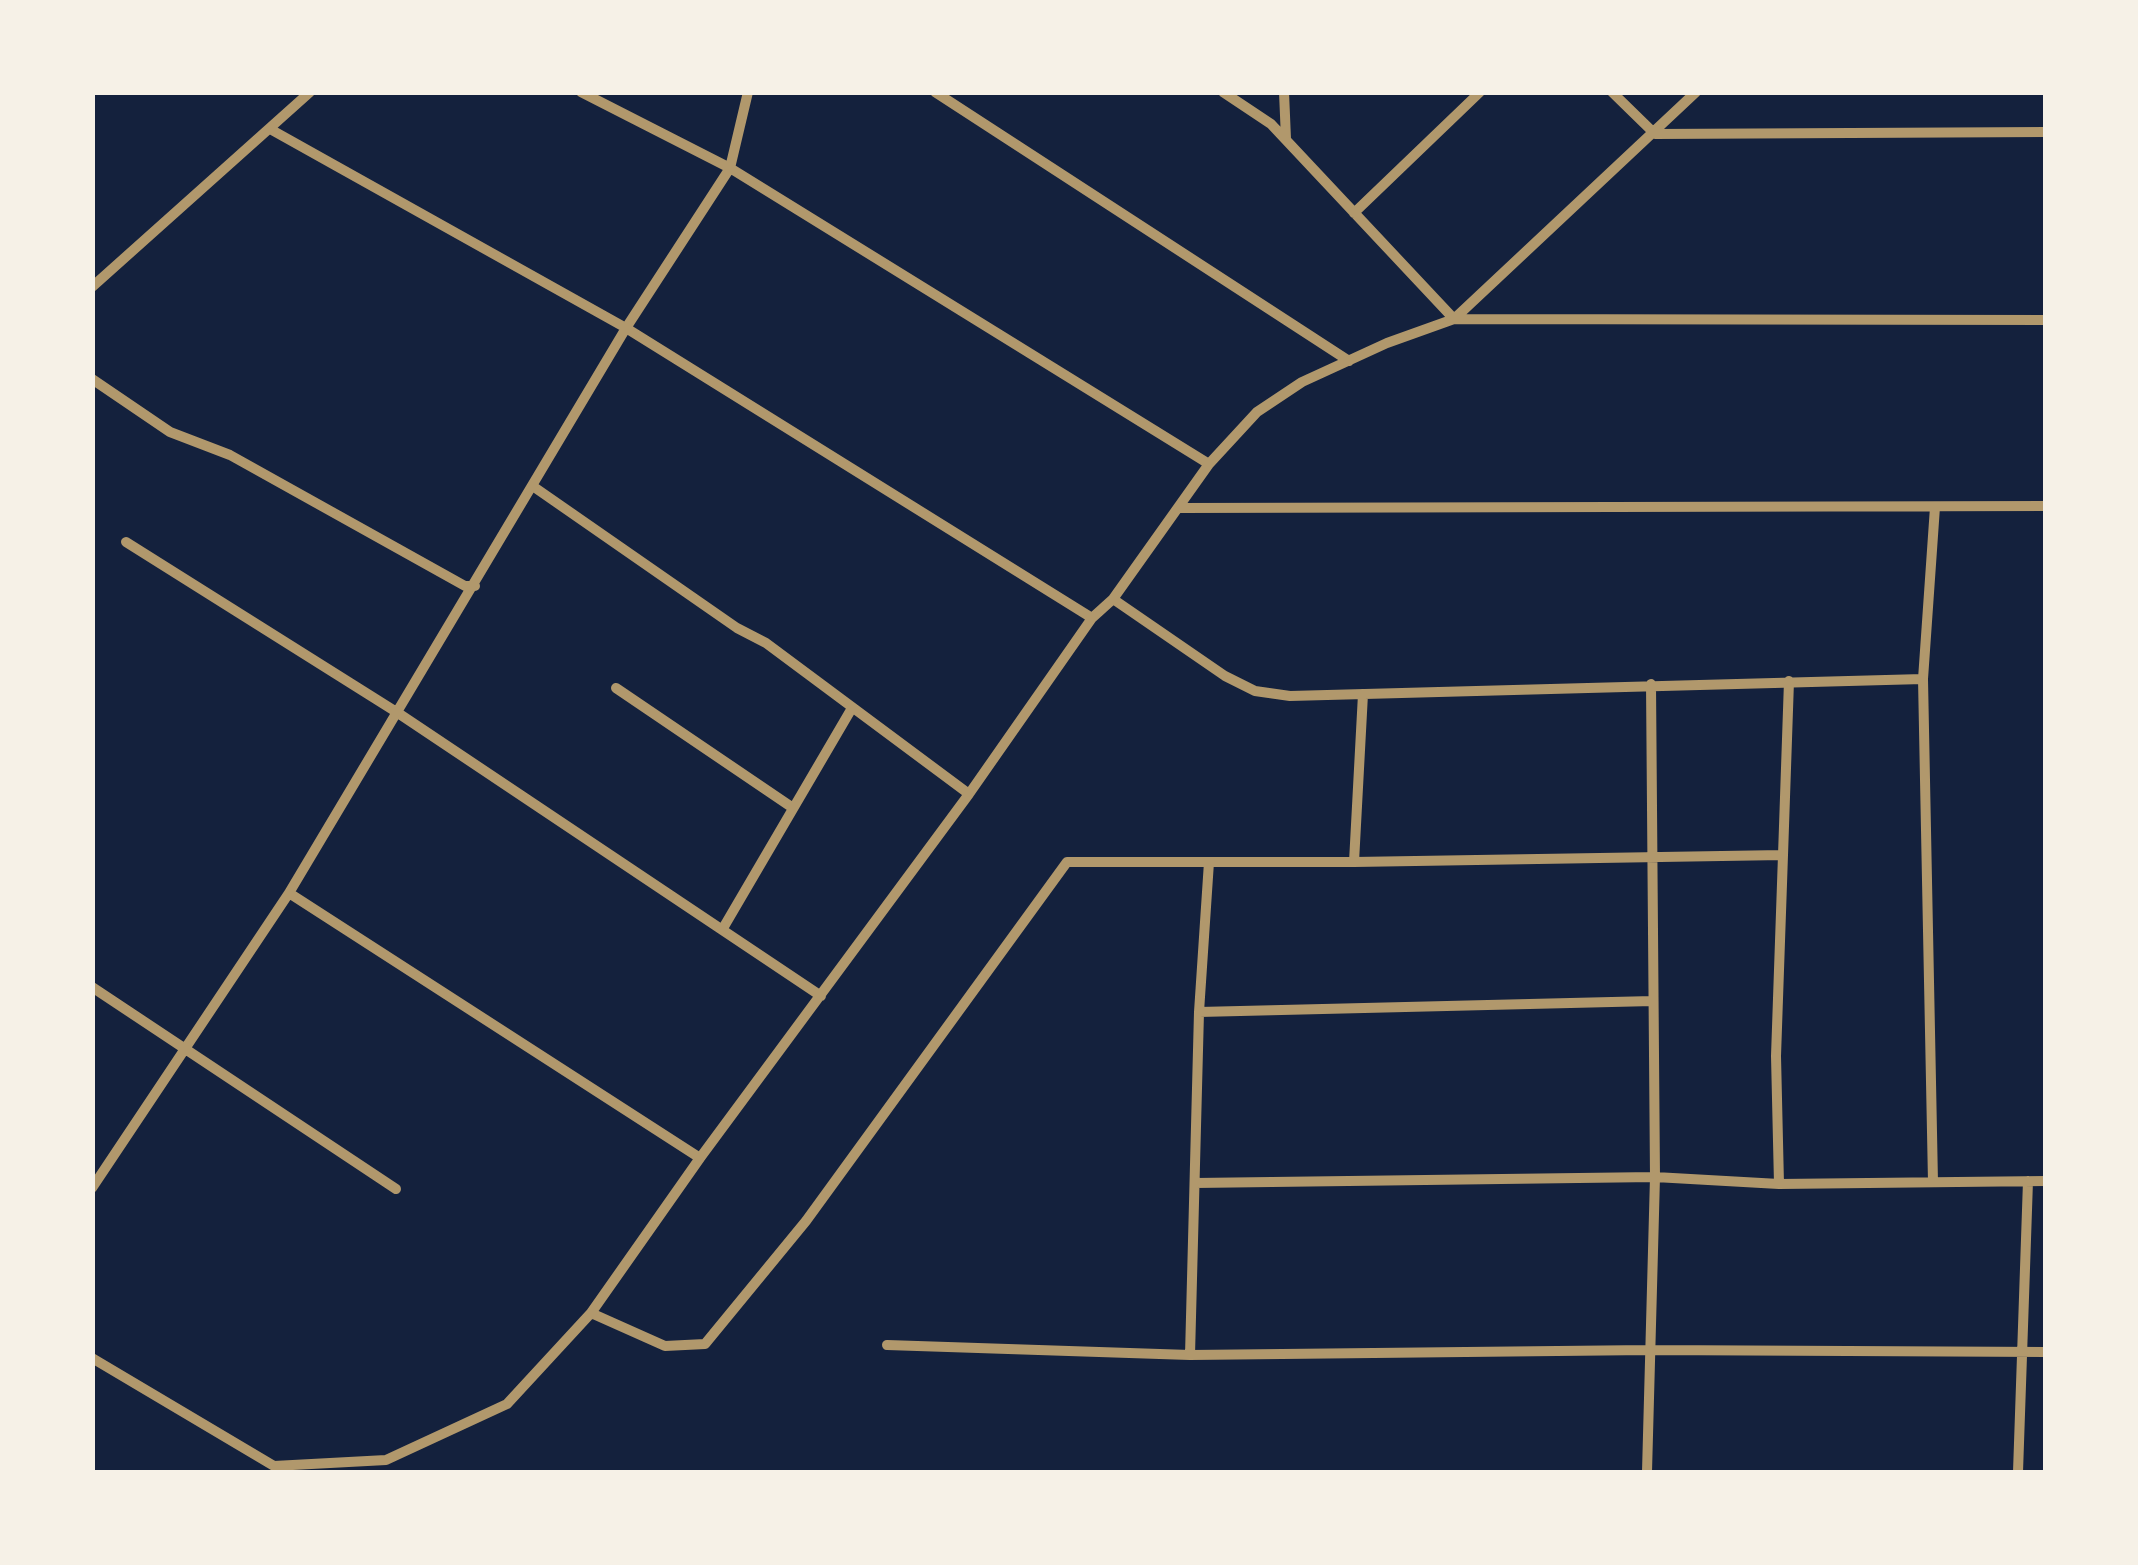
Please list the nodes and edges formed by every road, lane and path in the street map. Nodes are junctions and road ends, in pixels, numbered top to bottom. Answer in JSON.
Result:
{"nodes":[{"id":1,"x":310,"y":92,"type":"edge"},
{"id":2,"x":580,"y":92,"type":"edge"},
{"id":3,"x":748,"y":92,"type":"edge"},
{"id":4,"x":935,"y":92,"type":"edge"},
{"id":5,"x":1223,"y":92,"type":"edge"},
{"id":6,"x":1284,"y":92,"type":"edge"},
{"id":7,"x":1480,"y":92,"type":"edge"},
{"id":8,"x":1612,"y":92,"type":"edge"},
{"id":9,"x":1696,"y":92,"type":"edge"},
{"id":10,"x":270,"y":128,"type":"junction"},
{"id":11,"x":2046,"y":132,"type":"edge"},
{"id":12,"x":1656,"y":134,"type":"junction"},
{"id":13,"x":1286,"y":140,"type":"junction"},
{"id":14,"x":730,"y":168,"type":"junction"},
{"id":15,"x":1354,"y":212,"type":"junction"},
{"id":16,"x":92,"y":287,"type":"edge"},
{"id":17,"x":1454,"y":319,"type":"junction"},
{"id":18,"x":2046,"y":320,"type":"edge"},
{"id":19,"x":626,"y":328,"type":"junction"},
{"id":20,"x":1350,"y":361,"type":"junction"},
{"id":21,"x":92,"y":379,"type":"edge"},
{"id":22,"x":1209,"y":464,"type":"junction"},
{"id":23,"x":534,"y":488,"type":"junction"},
{"id":24,"x":2046,"y":506,"type":"edge"},
{"id":25,"x":1935,"y":507,"type":"junction"},
{"id":26,"x":1180,"y":508,"type":"junction"},
{"id":27,"x":126,"y":542,"type":"dead end"},
{"id":28,"x":475,"y":586,"type":"junction"},
{"id":29,"x":1113,"y":599,"type":"junction"},
{"id":30,"x":1092,"y":618,"type":"junction"},
{"id":31,"x":1923,"y":679,"type":"junction"},
{"id":32,"x":1789,"y":681,"type":"junction"},
{"id":33,"x":1651,"y":684,"type":"junction"},
{"id":34,"x":616,"y":688,"type":"dead end"},
{"id":35,"x":1363,"y":694,"type":"junction"},
{"id":36,"x":852,"y":708,"type":"junction"},
{"id":37,"x":398,"y":713,"type":"junction"},
{"id":38,"x":969,"y":794,"type":"junction"},
{"id":39,"x":793,"y":808,"type":"junction"},
{"id":40,"x":1783,"y":855,"type":"junction"},
{"id":41,"x":1651,"y":856,"type":"junction"},
{"id":42,"x":1209,"y":862,"type":"junction"},
{"id":43,"x":1354,"y":862,"type":"junction"},
{"id":44,"x":290,"y":893,"type":"junction"},
{"id":45,"x":722,"y":930,"type":"junction"},
{"id":46,"x":92,"y":987,"type":"edge"},
{"id":47,"x":821,"y":996,"type":"junction"},
{"id":48,"x":1653,"y":1002,"type":"junction"},
{"id":49,"x":1199,"y":1012,"type":"junction"},
{"id":50,"x":186,"y":1048,"type":"junction"},
{"id":51,"x":700,"y":1158,"type":"junction"},
{"id":52,"x":1655,"y":1177,"type":"junction"},
{"id":53,"x":2028,"y":1181,"type":"junction"},
{"id":54,"x":2046,"y":1181,"type":"edge"},
{"id":55,"x":1933,"y":1182,"type":"junction"},
{"id":56,"x":1195,"y":1184,"type":"junction"},
{"id":57,"x":1779,"y":1184,"type":"junction"},
{"id":58,"x":92,"y":1188,"type":"edge"},
{"id":59,"x":396,"y":1188,"type":"dead end"},
{"id":60,"x":592,"y":1312,"type":"junction"},
{"id":61,"x":887,"y":1345,"type":"dead end"},
{"id":62,"x":1649,"y":1350,"type":"junction"},
{"id":63,"x":2024,"y":1352,"type":"junction"},
{"id":64,"x":2046,"y":1352,"type":"edge"},
{"id":65,"x":1190,"y":1355,"type":"junction"},
{"id":66,"x":92,"y":1358,"type":"edge"},
{"id":67,"x":345,"y":1462,"type":"junction"},
{"id":68,"x":271,"y":1469,"type":"edge"},
{"id":69,"x":355,"y":1472,"type":"edge"},
{"id":70,"x":1646,"y":1472,"type":"edge"},
{"id":71,"x":2018,"y":1472,"type":"edge"}],
"edges":[{"from":1,"to":10,"type":"street"},
{"from":2,"to":14,"type":"street"},
{"from":3,"to":14,"type":"street"},
{"from":4,"to":20,"type":"street"},
{"from":5,"to":13,"type":"street"},
{"from":6,"to":13,"type":"street"},
{"from":7,"to":15,"type":"street"},
{"from":8,"to":12,"type":"street"},
{"from":9,"to":12,"type":"street"},
{"from":10,"to":16,"type":"street"},
{"from":10,"to":19,"type":"street"},
{"from":11,"to":12,"type":"street"},
{"from":12,"to":17,"type":"street"},
{"from":13,"to":15,"type":"street"},
{"from":14,"to":19,"type":"street"},
{"from":14,"to":22,"type":"street"},
{"from":15,"to":17,"type":"street"},
{"from":17,"to":18,"type":"street"},
{"from":17,"to":20,"type":"street"},
{"from":19,"to":23,"type":"street"},
{"from":19,"to":30,"type":"street"},
{"from":20,"to":22,"type":"street"},
{"from":21,"to":28,"type":"street"},
{"from":22,"to":26,"type":"street"},
{"from":23,"to":28,"type":"street"},
{"from":23,"to":36,"type":"street"},
{"from":24,"to":25,"type":"street"},
{"from":25,"to":26,"type":"street"},
{"from":25,"to":31,"type":"street"},
{"from":26,"to":29,"type":"street"},
{"from":27,"to":37,"type":"street"},
{"from":28,"to":37,"type":"street"},
{"from":29,"to":30,"type":"street"},
{"from":29,"to":35,"type":"street"},
{"from":30,"to":38,"type":"street"},
{"from":31,"to":32,"type":"street"},
{"from":31,"to":55,"type":"street"},
{"from":32,"to":33,"type":"street"},
{"from":32,"to":40,"type":"street"},
{"from":33,"to":35,"type":"street"},
{"from":33,"to":41,"type":"street"},
{"from":34,"to":39,"type":"street"},
{"from":35,"to":43,"type":"street"},
{"from":36,"to":38,"type":"street"},
{"from":36,"to":39,"type":"street"},
{"from":37,"to":44,"type":"street"},
{"from":37,"to":45,"type":"street"},
{"from":38,"to":47,"type":"street"},
{"from":39,"to":45,"type":"street"},
{"from":40,"to":41,"type":"street"},
{"from":40,"to":57,"type":"street"},
{"from":41,"to":43,"type":"street"},
{"from":41,"to":48,"type":"street"},
{"from":42,"to":43,"type":"street"},
{"from":42,"to":49,"type":"street"},
{"from":42,"to":60,"type":"street"},
{"from":44,"to":50,"type":"street"},
{"from":44,"to":51,"type":"street"},
{"from":45,"to":47,"type":"street"},
{"from":46,"to":50,"type":"street"},
{"from":47,"to":51,"type":"street"},
{"from":48,"to":49,"type":"street"},
{"from":48,"to":52,"type":"street"},
{"from":49,"to":56,"type":"street"},
{"from":50,"to":58,"type":"street"},
{"from":50,"to":59,"type":"street"},
{"from":51,"to":60,"type":"street"},
{"from":52,"to":56,"type":"street"},
{"from":52,"to":57,"type":"street"},
{"from":52,"to":62,"type":"street"},
{"from":53,"to":54,"type":"street"},
{"from":53,"to":55,"type":"street"},
{"from":53,"to":63,"type":"street"},
{"from":55,"to":57,"type":"street"},
{"from":56,"to":65,"type":"street"},
{"from":60,"to":67,"type":"street"},
{"from":61,"to":65,"type":"street"},
{"from":62,"to":63,"type":"street"},
{"from":62,"to":65,"type":"street"},
{"from":62,"to":70,"type":"street"},
{"from":63,"to":64,"type":"street"},
{"from":63,"to":71,"type":"street"},
{"from":66,"to":68,"type":"street"},
{"from":67,"to":68,"type":"street"},
{"from":67,"to":69,"type":"street"}]}
